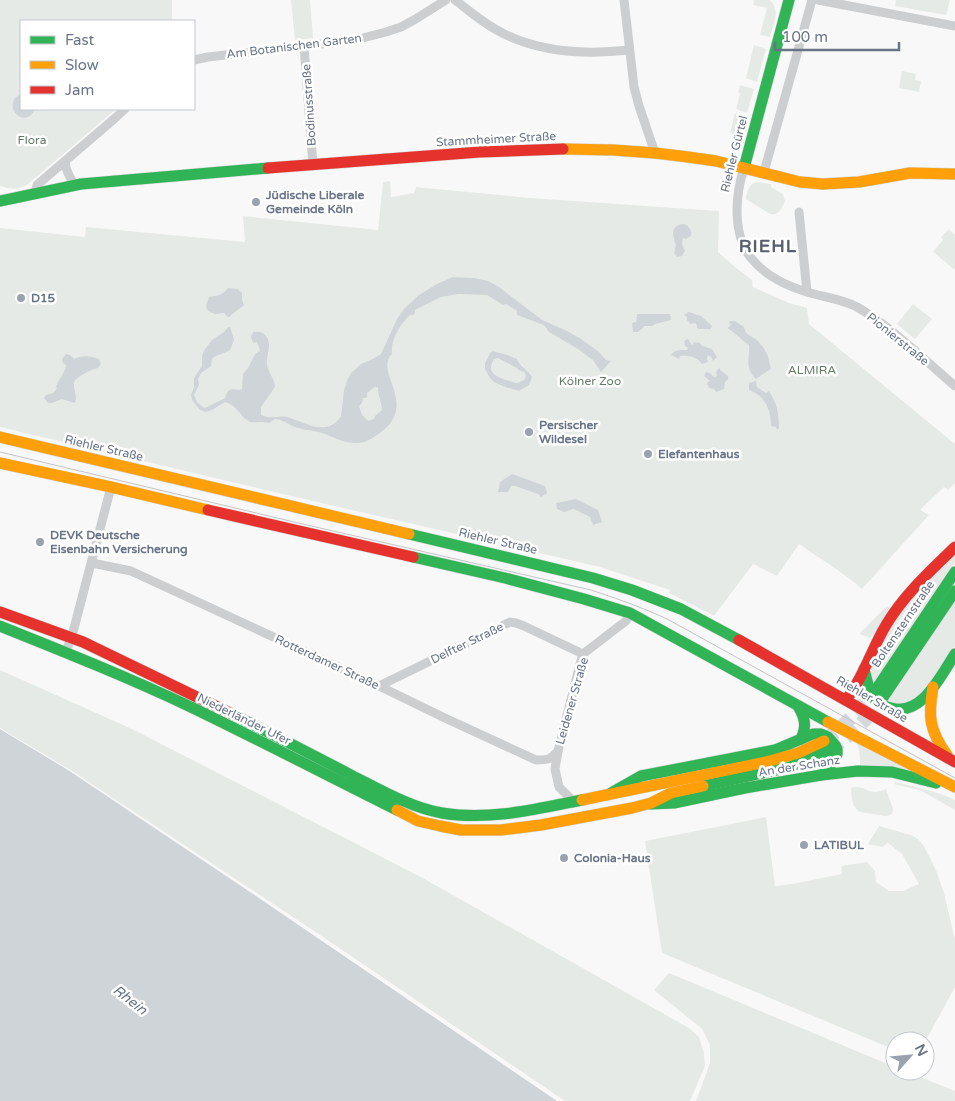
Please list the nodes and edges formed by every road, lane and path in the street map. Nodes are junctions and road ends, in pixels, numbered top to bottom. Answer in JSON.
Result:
{"nodes":[{"id":1,"x":446,"y":0,"type":"edge"},
{"id":2,"x":455,"y":0,"type":"edge"},
{"id":3,"x":624,"y":0,"type":"edge"},
{"id":4,"x":789,"y":0,"type":"edge"},
{"id":5,"x":812,"y":0,"type":"edge"},
{"id":6,"x":818,"y":0,"type":"edge"},
{"id":7,"x":955,"y":25,"type":"edge"},
{"id":8,"x":304,"y":46,"type":"junction"},
{"id":9,"x":630,"y":50,"type":"junction"},
{"id":10,"x":195,"y":60,"type":"edge"},
{"id":11,"x":124,"y":110,"type":"edge"},
{"id":12,"x":655,"y":153,"type":"junction"},
{"id":13,"x":65,"y":162,"type":"junction"},
{"id":14,"x":313,"y":165,"type":"junction"},
{"id":15,"x":744,"y":168,"type":"junction"},
{"id":16,"x":764,"y":172,"type":"junction"},
{"id":17,"x":955,"y":174,"type":"edge"},
{"id":18,"x":75,"y":185,"type":"junction"},
{"id":19,"x":36,"y":193,"type":"junction"},
{"id":20,"x":0,"y":201,"type":"edge"},
{"id":21,"x":799,"y":216,"type":"dead end"},
{"id":22,"x":807,"y":292,"type":"junction"},
{"id":23,"x":955,"y":386,"type":"edge"},
{"id":24,"x":0,"y":437,"type":"edge"},
{"id":25,"x":0,"y":463,"type":"edge"},
{"id":26,"x":111,"y":487,"type":"junction"},
{"id":27,"x":955,"y":547,"type":"edge"},
{"id":28,"x":92,"y":563,"type":"junction"},
{"id":29,"x":955,"y":572,"type":"edge"},
{"id":30,"x":955,"y":591,"type":"edge"},
{"id":31,"x":0,"y":612,"type":"edge"},
{"id":32,"x":630,"y":613,"type":"junction"},
{"id":33,"x":0,"y":626,"type":"edge"},
{"id":34,"x":71,"y":637,"type":"junction"},
{"id":35,"x":66,"y":652,"type":"junction"},
{"id":36,"x":582,"y":654,"type":"junction"},
{"id":37,"x":955,"y":654,"type":"edge"},
{"id":38,"x":864,"y":669,"type":"junction"},
{"id":39,"x":379,"y":686,"type":"junction"},
{"id":40,"x":933,"y":686,"type":"junction"},
{"id":41,"x":846,"y":700,"type":"junction"},
{"id":42,"x":798,"y":706,"type":"junction"},
{"id":43,"x":801,"y":739,"type":"junction"},
{"id":44,"x":558,"y":751,"type":"junction"},
{"id":45,"x":955,"y":762,"type":"edge"},
{"id":46,"x":821,"y":775,"type":"junction"},
{"id":47,"x":955,"y":788,"type":"edge"},
{"id":48,"x":607,"y":796,"type":"junction"},
{"id":49,"x":574,"y":802,"type":"junction"},
{"id":50,"x":647,"y":804,"type":"junction"},
{"id":51,"x":551,"y":806,"type":"junction"},
{"id":52,"x":461,"y":815,"type":"joint"},
{"id":53,"x":547,"y":825,"type":"junction"},
{"id":54,"x":475,"y":832,"type":"joint"}],
"edges":[{"from":1,"to":8,"type":"street","name":"Am Botanischen Garten"},
{"from":2,"to":9,"type":"street"},
{"from":3,"to":9,"type":"street"},
{"from":4,"to":15,"type":"main road","name":"Riehler Gürtel"},
{"from":5,"to":16,"type":"street"},
{"from":6,"to":7,"type":"street"},
{"from":8,"to":10,"type":"street","name":"Am Botanischen Garten"},
{"from":8,"to":14,"type":"street","name":"Bodinusstraße"},
{"from":9,"to":12,"type":"street"},
{"from":11,"to":13,"type":"street"},
{"from":12,"to":14,"type":"main road","name":"Stammheimer Straße"},
{"from":12,"to":15,"type":"main road","name":"Stammheimer Straße"},
{"from":13,"to":18,"type":"street"},
{"from":13,"to":19,"type":"street"},
{"from":14,"to":18,"type":"main road","name":"Stammheimer Straße"},
{"from":15,"to":16,"type":"main road","name":"Stammheimer Straße"},
{"from":15,"to":22,"type":"street","name":"Riehler Gürtel"},
{"from":16,"to":17,"type":"main road","name":"Stammheimer Straße"},
{"from":18,"to":19,"type":"main road","name":"Stammheimer Straße"},
{"from":19,"to":20,"type":"main road","name":"Stammheimer Straße"},
{"from":21,"to":22,"type":"street"},
{"from":22,"to":23,"type":"street","name":"Pionierstraße"},
{"from":24,"to":41,"type":"main road","name":"Riehler Straße"},
{"from":25,"to":26,"type":"main road"},
{"from":26,"to":28,"type":"street"},
{"from":26,"to":32,"type":"main road"},
{"from":27,"to":38,"type":"main road","name":"Boltensternstraße"},
{"from":28,"to":34,"type":"street"},
{"from":28,"to":39,"type":"street","name":"Rotterdamer Straße"},
{"from":29,"to":30,"type":"main road","name":"Boltensternstraße"},
{"from":31,"to":34,"type":"main road","name":"Niederländer Ufer"},
{"from":32,"to":36,"type":"street","name":"Leidener Straße"},
{"from":32,"to":42,"type":"main road"},
{"from":33,"to":35,"type":"main road","name":"Niederländer Ufer"},
{"from":34,"to":35,"type":"street"},
{"from":34,"to":52,"type":"main road","name":"Niederländer Ufer"},
{"from":35,"to":54,"type":"main road","name":"Niederländer Ufer"},
{"from":36,"to":39,"type":"street","name":"Delfter Straße"},
{"from":36,"to":44,"type":"street","name":"Leidener Straße"},
{"from":37,"to":40,"type":"main road"},
{"from":38,"to":40,"type":"main road"},
{"from":38,"to":41,"type":"main road","name":"Boltensternstraße"},
{"from":39,"to":44,"type":"street","name":"Rotterdamer Straße"},
{"from":40,"to":45,"type":"main road"},
{"from":41,"to":45,"type":"main road","name":"Riehler Straße"},
{"from":42,"to":43,"type":"main road"},
{"from":42,"to":47,"type":"main road"},
{"from":43,"to":46,"type":"main road","name":"An der Schanz"},
{"from":43,"to":48,"type":"main road","name":"An der Schanz"},
{"from":44,"to":49,"type":"street","name":"Leidener Straße"},
{"from":46,"to":47,"type":"main road","name":"An der Schanz"},
{"from":46,"to":50,"type":"main road","name":"An der Schanz"},
{"from":48,"to":49,"type":"main road","name":"An der Schanz"},
{"from":48,"to":50,"type":"main road","name":"An der Schanz"},
{"from":49,"to":51,"type":"main road","name":"An der Schanz"},
{"from":50,"to":53,"type":"main road","name":"An der Schanz"},
{"from":51,"to":52,"type":"main road","name":"An der Schanz"},
{"from":51,"to":53,"type":"main road"},
{"from":53,"to":54,"type":"main road","name":"An der Schanz"}]}
